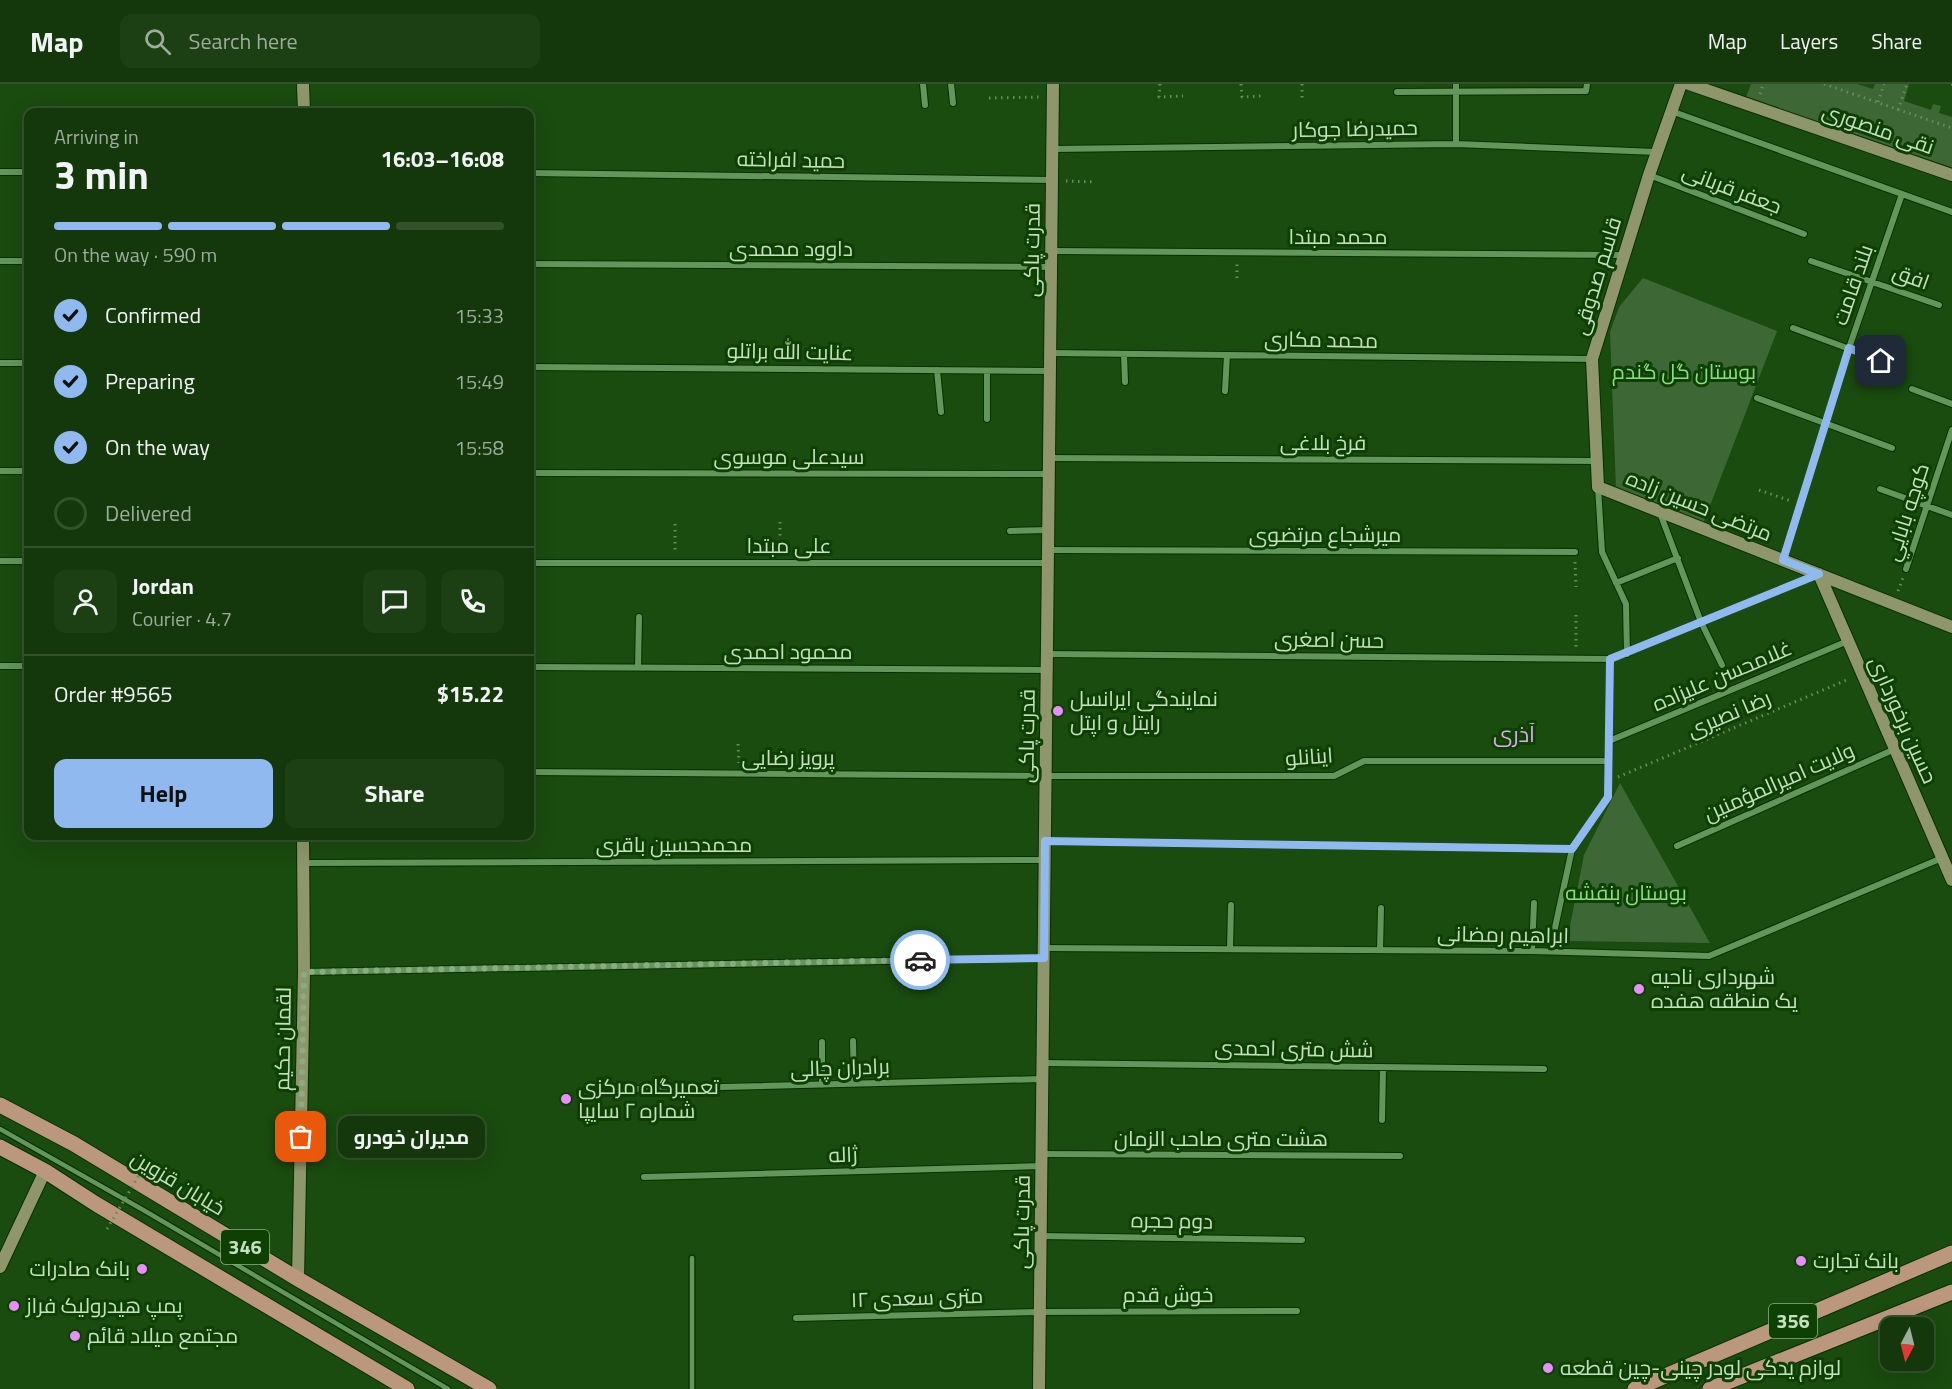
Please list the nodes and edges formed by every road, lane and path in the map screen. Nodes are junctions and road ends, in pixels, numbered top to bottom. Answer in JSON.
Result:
{"nodes":[{"id":1,"x":303,"y":84,"type":"edge"},
{"id":2,"x":923,"y":84,"type":"edge"},
{"id":3,"x":951,"y":84,"type":"edge"},
{"id":4,"x":1053,"y":84,"type":"edge"},
{"id":5,"x":1160,"y":84,"type":"edge"},
{"id":6,"x":1241,"y":84,"type":"edge"},
{"id":7,"x":1302,"y":84,"type":"edge"},
{"id":8,"x":1587,"y":84,"type":"edge"},
{"id":9,"x":1681,"y":84,"type":"edge"},
{"id":10,"x":1689,"y":84,"type":"edge"},
{"id":11,"x":1824,"y":84,"type":"edge"},
{"id":12,"x":1884,"y":84,"type":"edge"},
{"id":13,"x":1907,"y":84,"type":"edge"},
{"id":14,"x":1456,"y":87,"type":"edge"},
{"id":15,"x":1397,"y":92,"type":"dead end"},
{"id":16,"x":1183,"y":96,"type":"dead end"},
{"id":17,"x":1261,"y":96,"type":"dead end"},
{"id":18,"x":1053,"y":97,"type":"junction"},
{"id":19,"x":989,"y":98,"type":"dead end"},
{"id":20,"x":1302,"y":98,"type":"dead end"},
{"id":21,"x":1878,"y":102,"type":"junction"},
{"id":22,"x":953,"y":103,"type":"dead end"},
{"id":23,"x":925,"y":105,"type":"dead end"},
{"id":24,"x":304,"y":108,"type":"edge"},
{"id":25,"x":1898,"y":110,"type":"junction"},
{"id":26,"x":1671,"y":111,"type":"junction"},
{"id":27,"x":1952,"y":128,"type":"edge"},
{"id":28,"x":1456,"y":144,"type":"junction"},
{"id":29,"x":1053,"y":149,"type":"junction"},
{"id":30,"x":1657,"y":152,"type":"junction"},
{"id":31,"x":24,"y":171,"type":"edge"},
{"id":32,"x":0,"y":172,"type":"edge"},
{"id":33,"x":534,"y":173,"type":"edge"},
{"id":34,"x":1649,"y":175,"type":"junction"},
{"id":35,"x":1952,"y":175,"type":"edge"},
{"id":36,"x":1052,"y":180,"type":"junction"},
{"id":37,"x":1096,"y":182,"type":"dead end"},
{"id":38,"x":1902,"y":194,"type":"junction"},
{"id":39,"x":1952,"y":212,"type":"edge"},
{"id":40,"x":1804,"y":234,"type":"dead end"},
{"id":41,"x":1052,"y":251,"type":"junction"},
{"id":42,"x":1237,"y":253,"type":"junction"},
{"id":43,"x":1624,"y":255,"type":"junction"},
{"id":44,"x":0,"y":261,"type":"edge"},
{"id":45,"x":24,"y":261,"type":"edge"},
{"id":46,"x":1811,"y":261,"type":"dead end"},
{"id":47,"x":534,"y":264,"type":"edge"},
{"id":48,"x":1052,"y":267,"type":"junction"},
{"id":49,"x":1237,"y":278,"type":"dead end"},
{"id":50,"x":1872,"y":280,"type":"junction"},
{"id":51,"x":1939,"y":305,"type":"dead end"},
{"id":52,"x":1793,"y":328,"type":"dead end"},
{"id":53,"x":1849,"y":348,"type":"junction"},
{"id":54,"x":1050,"y":353,"type":"junction"},
{"id":55,"x":1124,"y":354,"type":"junction"},
{"id":56,"x":1227,"y":355,"type":"junction"},
{"id":57,"x":1592,"y":359,"type":"junction"},
{"id":58,"x":0,"y":363,"type":"edge"},
{"id":59,"x":24,"y":363,"type":"edge"},
{"id":60,"x":534,"y":367,"type":"edge"},
{"id":61,"x":1898,"y":367,"type":"dead end"},
{"id":62,"x":937,"y":370,"type":"junction"},
{"id":63,"x":987,"y":371,"type":"junction"},
{"id":64,"x":1050,"y":371,"type":"junction"},
{"id":65,"x":1125,"y":382,"type":"dead end"},
{"id":66,"x":1912,"y":389,"type":"dead end"},
{"id":67,"x":1225,"y":391,"type":"dead end"},
{"id":68,"x":1757,"y":398,"type":"dead end"},
{"id":69,"x":1952,"y":404,"type":"edge"},
{"id":70,"x":941,"y":412,"type":"dead end"},
{"id":71,"x":987,"y":419,"type":"dead end"},
{"id":72,"x":1826,"y":423,"type":"junction"},
{"id":73,"x":1952,"y":430,"type":"edge"},
{"id":74,"x":1892,"y":448,"type":"dead end"},
{"id":75,"x":1050,"y":458,"type":"junction"},
{"id":76,"x":1597,"y":461,"type":"junction"},
{"id":77,"x":0,"y":471,"type":"edge"},
{"id":78,"x":24,"y":471,"type":"edge"},
{"id":79,"x":534,"y":473,"type":"edge"},
{"id":80,"x":1049,"y":474,"type":"junction"},
{"id":81,"x":1598,"y":487,"type":"junction"},
{"id":82,"x":1880,"y":489,"type":"dead end"},
{"id":83,"x":1759,"y":490,"type":"dead end"},
{"id":84,"x":1799,"y":504,"type":"junction"},
{"id":85,"x":1927,"y":506,"type":"junction"},
{"id":86,"x":1660,"y":511,"type":"junction"},
{"id":87,"x":1952,"y":514,"type":"edge"},
{"id":88,"x":780,"y":522,"type":"dead end"},
{"id":89,"x":675,"y":524,"type":"dead end"},
{"id":90,"x":1049,"y":530,"type":"junction"},
{"id":91,"x":1010,"y":531,"type":"dead end"},
{"id":92,"x":1575,"y":552,"type":"joint"},
{"id":93,"x":1048,"y":556,"type":"junction"},
{"id":94,"x":1678,"y":558,"type":"junction"},
{"id":95,"x":1783,"y":560,"type":"junction"},
{"id":96,"x":0,"y":561,"type":"edge"},
{"id":97,"x":24,"y":561,"type":"edge"},
{"id":98,"x":534,"y":563,"type":"edge"},
{"id":99,"x":675,"y":563,"type":"junction"},
{"id":100,"x":780,"y":563,"type":"junction"},
{"id":101,"x":1906,"y":569,"type":"joint"},
{"id":102,"x":1819,"y":574,"type":"junction"},
{"id":103,"x":1616,"y":584,"type":"junction"},
{"id":104,"x":1576,"y":587,"type":"dead end"},
{"id":105,"x":1894,"y":604,"type":"junction"},
{"id":106,"x":1575,"y":615,"type":"dead end"},
{"id":107,"x":639,"y":617,"type":"dead end"},
{"id":108,"x":1701,"y":622,"type":"junction"},
{"id":109,"x":1952,"y":627,"type":"edge"},
{"id":110,"x":1848,"y":641,"type":"junction"},
{"id":111,"x":1047,"y":654,"type":"junction"},
{"id":112,"x":1627,"y":654,"type":"junction"},
{"id":113,"x":1576,"y":659,"type":"junction"},
{"id":114,"x":1610,"y":659,"type":"junction"},
{"id":115,"x":1722,"y":665,"type":"dead end"},
{"id":116,"x":0,"y":666,"type":"edge"},
{"id":117,"x":24,"y":666,"type":"edge"},
{"id":118,"x":534,"y":667,"type":"edge"},
{"id":119,"x":638,"y":667,"type":"junction"},
{"id":120,"x":1047,"y":670,"type":"junction"},
{"id":121,"x":1862,"y":674,"type":"junction"},
{"id":122,"x":1609,"y":741,"type":"junction"},
{"id":123,"x":738,"y":744,"type":"dead end"},
{"id":124,"x":1894,"y":749,"type":"junction"},
{"id":125,"x":1608,"y":761,"type":"junction"},
{"id":126,"x":534,"y":772,"type":"edge"},
{"id":127,"x":739,"y":774,"type":"junction"},
{"id":128,"x":1046,"y":776,"type":"junction"},
{"id":129,"x":1608,"y":781,"type":"junction"},
{"id":130,"x":303,"y":840,"type":"edge"},
{"id":131,"x":1045,"y":841,"type":"junction"},
{"id":132,"x":1677,"y":846,"type":"dead end"},
{"id":133,"x":1572,"y":849,"type":"junction"},
{"id":134,"x":1942,"y":858,"type":"junction"},
{"id":135,"x":1045,"y":860,"type":"junction"},
{"id":136,"x":303,"y":863,"type":"junction"},
{"id":137,"x":1952,"y":880,"type":"edge"},
{"id":138,"x":1534,"y":903,"type":"dead end"},
{"id":139,"x":1231,"y":905,"type":"dead end"},
{"id":140,"x":1381,"y":908,"type":"dead end"},
{"id":141,"x":1230,"y":949,"type":"junction"},
{"id":142,"x":1380,"y":950,"type":"junction"},
{"id":143,"x":1532,"y":951,"type":"junction"},
{"id":144,"x":1550,"y":951,"type":"junction"},
{"id":145,"x":1044,"y":953,"type":"junction"},
{"id":146,"x":304,"y":972,"type":"junction"},
{"id":147,"x":853,"y":1041,"type":"dead end"},
{"id":148,"x":822,"y":1042,"type":"dead end"},
{"id":149,"x":1043,"y":1063,"type":"junction"},
{"id":150,"x":1383,"y":1067,"type":"junction"},
{"id":151,"x":1544,"y":1069,"type":"dead end"},
{"id":152,"x":1043,"y":1078,"type":"junction"},
{"id":153,"x":822,"y":1084,"type":"junction"},
{"id":154,"x":854,"y":1084,"type":"junction"},
{"id":155,"x":638,"y":1089,"type":"dead end"},
{"id":156,"x":0,"y":1105,"type":"edge"},
{"id":157,"x":1382,"y":1120,"type":"dead end"},
{"id":158,"x":0,"y":1129,"type":"edge"},
{"id":159,"x":0,"y":1147,"type":"edge"},
{"id":160,"x":1400,"y":1156,"type":"dead end"},
{"id":161,"x":1042,"y":1160,"type":"junction"},
{"id":162,"x":45,"y":1171,"type":"junction"},
{"id":163,"x":171,"y":1174,"type":"dead end"},
{"id":164,"x":644,"y":1177,"type":"dead end"},
{"id":165,"x":107,"y":1228,"type":"dead end"},
{"id":166,"x":1041,"y":1236,"type":"junction"},
{"id":167,"x":1302,"y":1240,"type":"dead end"},
{"id":168,"x":1952,"y":1253,"type":"edge"},
{"id":169,"x":693,"y":1258,"type":"dead end"},
{"id":170,"x":0,"y":1268,"type":"edge"},
{"id":171,"x":298,"y":1279,"type":"junction"},
{"id":172,"x":1952,"y":1292,"type":"edge"},
{"id":173,"x":1297,"y":1311,"type":"dead end"},
{"id":174,"x":1040,"y":1312,"type":"junction"},
{"id":175,"x":796,"y":1318,"type":"dead end"},
{"id":176,"x":407,"y":1389,"type":"edge"},
{"id":177,"x":448,"y":1389,"type":"edge"},
{"id":178,"x":489,"y":1389,"type":"edge"},
{"id":179,"x":692,"y":1389,"type":"edge"},
{"id":180,"x":1039,"y":1389,"type":"edge"},
{"id":181,"x":1635,"y":1389,"type":"edge"},
{"id":182,"x":1710,"y":1389,"type":"edge"}],
"edges":[{"from":1,"to":24,"type":"street"},
{"from":2,"to":23,"type":"street"},
{"from":3,"to":22,"type":"street"},
{"from":4,"to":18,"type":"street","name":"قدرت پاکی"},
{"from":5,"to":16,"type":"path"},
{"from":6,"to":17,"type":"path"},
{"from":7,"to":20,"type":"path"},
{"from":8,"to":14,"type":"street"},
{"from":9,"to":26,"type":"street","name":"قاسم صدوقی"},
{"from":10,"to":35,"type":"street","name":"نقی منصوری"},
{"from":11,"to":21,"type":"path"},
{"from":12,"to":21,"type":"path"},
{"from":13,"to":25,"type":"path"},
{"from":14,"to":15,"type":"street"},
{"from":14,"to":28,"type":"street"},
{"from":18,"to":19,"type":"path"},
{"from":18,"to":29,"type":"street","name":"قدرت پاکی"},
{"from":21,"to":25,"type":"path"},
{"from":25,"to":27,"type":"path"},
{"from":26,"to":30,"type":"street","name":"قاسم صدوقی"},
{"from":26,"to":38,"type":"street"},
{"from":28,"to":29,"type":"street","name":"حمیدرضا جوکار"},
{"from":28,"to":30,"type":"street","name":"حمیدرضا جوکار"},
{"from":29,"to":36,"type":"street","name":"قدرت پاکی"},
{"from":30,"to":34,"type":"street","name":"قاسم صدوقی"},
{"from":31,"to":32,"type":"street"},
{"from":33,"to":36,"type":"street","name":"حمید افراخته"},
{"from":34,"to":40,"type":"street","name":"جعفر قربانی"},
{"from":34,"to":43,"type":"street","name":"قاسم صدوقی"},
{"from":36,"to":37,"type":"path"},
{"from":36,"to":41,"type":"street","name":"قدرت پاکی"},
{"from":38,"to":39,"type":"street"},
{"from":38,"to":50,"type":"street","name":"بلند قامت"},
{"from":41,"to":42,"type":"street","name":"محمد مبتدا"},
{"from":41,"to":48,"type":"street","name":"قدرت پاکی"},
{"from":42,"to":43,"type":"street","name":"محمد مبتدا"},
{"from":42,"to":49,"type":"path"},
{"from":43,"to":57,"type":"street","name":"قاسم صدوقی"},
{"from":44,"to":45,"type":"street"},
{"from":46,"to":50,"type":"street","name":"افق"},
{"from":47,"to":48,"type":"street","name":"داوود محمدی"},
{"from":48,"to":54,"type":"street","name":"قدرت پاکی"},
{"from":50,"to":51,"type":"street","name":"افق"},
{"from":50,"to":53,"type":"street","name":"بلند قامت"},
{"from":52,"to":53,"type":"street"},
{"from":53,"to":61,"type":"street"},
{"from":53,"to":72,"type":"street","name":"بلند قامت"},
{"from":54,"to":55,"type":"street","name":"محمد مکاری"},
{"from":54,"to":64,"type":"street","name":"قدرت پاکی"},
{"from":55,"to":56,"type":"street","name":"محمد مکاری"},
{"from":55,"to":65,"type":"street"},
{"from":56,"to":57,"type":"street","name":"محمد مکاری"},
{"from":56,"to":67,"type":"street"},
{"from":57,"to":76,"type":"street","name":"قاسم صدوقی"},
{"from":58,"to":59,"type":"street"},
{"from":60,"to":62,"type":"street","name":"عنایت الله براتلو"},
{"from":62,"to":63,"type":"street","name":"عنایت الله براتلو"},
{"from":62,"to":70,"type":"street"},
{"from":63,"to":64,"type":"street","name":"عنایت الله براتلو"},
{"from":63,"to":71,"type":"street"},
{"from":64,"to":75,"type":"street","name":"قدرت پاکی"},
{"from":66,"to":69,"type":"street"},
{"from":68,"to":72,"type":"street"},
{"from":72,"to":74,"type":"street"},
{"from":72,"to":84,"type":"street","name":"بلند قامت"},
{"from":73,"to":85,"type":"street","name":"كوچه بابايي"},
{"from":75,"to":76,"type":"street","name":"فرخ بلاغی"},
{"from":75,"to":80,"type":"street","name":"قدرت پاکی"},
{"from":76,"to":81,"type":"street","name":"قاسم صدوقی"},
{"from":77,"to":78,"type":"street"},
{"from":79,"to":80,"type":"street","name":"سیدعلی موسوی"},
{"from":80,"to":90,"type":"street","name":"قدرت پاکی"},
{"from":81,"to":86,"type":"street","name":"مرتضی حسین زاده"},
{"from":81,"to":103,"type":"street"},
{"from":82,"to":85,"type":"street"},
{"from":83,"to":84,"type":"path"},
{"from":84,"to":95,"type":"street","name":"بلند قامت"},
{"from":85,"to":87,"type":"street"},
{"from":85,"to":101,"type":"street","name":"كوچه بابايي"},
{"from":86,"to":94,"type":"street"},
{"from":86,"to":95,"type":"street","name":"مرتضی حسین زاده"},
{"from":88,"to":100,"type":"path"},
{"from":89,"to":99,"type":"path"},
{"from":90,"to":91,"type":"street"},
{"from":90,"to":93,"type":"street","name":"قدرت پاکی"},
{"from":92,"to":93,"type":"street","name":"میرشجاع مرتضوی"},
{"from":92,"to":104,"type":"path"},
{"from":93,"to":100,"type":"street","name":"علی مبتدا"},
{"from":93,"to":111,"type":"street","name":"قدرت پاکی"},
{"from":94,"to":103,"type":"street"},
{"from":94,"to":108,"type":"street"},
{"from":95,"to":102,"type":"street","name":"مرتضی حسین زاده"},
{"from":96,"to":97,"type":"street"},
{"from":98,"to":99,"type":"street","name":"علی مبتدا"},
{"from":99,"to":100,"type":"street","name":"علی مبتدا"},
{"from":101,"to":105,"type":"path","name":"كوچه بابايي"},
{"from":102,"to":105,"type":"street","name":"مرتضی حسین زاده"},
{"from":102,"to":108,"type":"street","name":"حسن اصغری"},
{"from":102,"to":110,"type":"street","name":"حسین برخورداری"},
{"from":103,"to":112,"type":"street"},
{"from":105,"to":109,"type":"street","name":"مرتضی حسین زاده"},
{"from":106,"to":113,"type":"path"},
{"from":107,"to":119,"type":"street"},
{"from":108,"to":112,"type":"street","name":"حسن اصغری"},
{"from":108,"to":115,"type":"street"},
{"from":110,"to":121,"type":"street","name":"حسین برخورداری"},
{"from":110,"to":122,"type":"street","name":"غلامحسن علیزاده"},
{"from":111,"to":113,"type":"street","name":"حسن اصغری"},
{"from":111,"to":120,"type":"street","name":"قدرت پاکی"},
{"from":112,"to":114,"type":"street","name":"حسن اصغری"},
{"from":113,"to":114,"type":"street","name":"حسن اصغری"},
{"from":114,"to":122,"type":"street"},
{"from":116,"to":117,"type":"street"},
{"from":118,"to":119,"type":"street","name":"محمود احمدی"},
{"from":119,"to":120,"type":"street","name":"محمود احمدی"},
{"from":120,"to":128,"type":"street","name":"قدرت پاکی"},
{"from":121,"to":124,"type":"street","name":"حسین برخورداری"},
{"from":121,"to":129,"type":"path","name":"رضا نصیری"},
{"from":122,"to":125,"type":"street"},
{"from":123,"to":127,"type":"path"},
{"from":124,"to":132,"type":"street","name":"ولایت امیرالمؤمنین"},
{"from":124,"to":134,"type":"street","name":"حسین برخورداری"},
{"from":125,"to":128,"type":"street","name":"اینانلو"},
{"from":125,"to":129,"type":"street"},
{"from":126,"to":127,"type":"street","name":"پرویز رضایی"},
{"from":127,"to":128,"type":"street","name":"پرویز رضایی"},
{"from":128,"to":131,"type":"street","name":"قدرت پاکی"},
{"from":129,"to":133,"type":"street"},
{"from":130,"to":136,"type":"street","name":"لقمان حکیم"},
{"from":131,"to":133,"type":"street"},
{"from":131,"to":135,"type":"street","name":"قدرت پاکی"},
{"from":133,"to":144,"type":"street"},
{"from":134,"to":137,"type":"street","name":"حسین برخورداری"},
{"from":134,"to":144,"type":"street","name":"ابراهیم رمضانی"},
{"from":135,"to":136,"type":"street","name":"محمدحسین باقری"},
{"from":135,"to":145,"type":"street","name":"قدرت پاکی"},
{"from":136,"to":146,"type":"street","name":"لقمان حکیم"},
{"from":138,"to":143,"type":"street"},
{"from":139,"to":141,"type":"street"},
{"from":140,"to":142,"type":"street"},
{"from":141,"to":142,"type":"street","name":"ابراهیم رمضانی"},
{"from":141,"to":145,"type":"street","name":"ابراهیم رمضانی"},
{"from":142,"to":143,"type":"street","name":"ابراهیم رمضانی"},
{"from":143,"to":144,"type":"street","name":"ابراهیم رمضانی"},
{"from":145,"to":146,"type":"street","name":"ابراهیم رمضانی"},
{"from":145,"to":149,"type":"street","name":"قدرت پاکی"},
{"from":146,"to":171,"type":"street","name":"لقمان حکیم"},
{"from":147,"to":154,"type":"street"},
{"from":148,"to":153,"type":"street"},
{"from":149,"to":150,"type":"street","name":"شش متری احمدی"},
{"from":149,"to":152,"type":"street","name":"قدرت پاکی"},
{"from":150,"to":151,"type":"street","name":"شش متری احمدی"},
{"from":150,"to":157,"type":"street"},
{"from":152,"to":154,"type":"street","name":"برادران چالی"},
{"from":152,"to":161,"type":"street","name":"قدرت پاکی"},
{"from":153,"to":154,"type":"street","name":"برادران چالی"},
{"from":153,"to":155,"type":"street","name":"برادران چالی"},
{"from":156,"to":171,"type":"main road","name":"خیابان قزوین","number":"346"},
{"from":158,"to":177,"type":"lane"},
{"from":159,"to":162,"type":"main road","number":"346"},
{"from":160,"to":161,"type":"street","name":"هشت متری صاحب الزمان"},
{"from":161,"to":164,"type":"street","name":"ژاله"},
{"from":161,"to":166,"type":"street","name":"قدرت پاکی"},
{"from":162,"to":170,"type":"street"},
{"from":162,"to":176,"type":"main road","number":"346"},
{"from":163,"to":165,"type":"path","bridge":true},
{"from":166,"to":167,"type":"street","name":"دوم حجره"},
{"from":166,"to":174,"type":"street","name":"قدرت پاکی"},
{"from":168,"to":181,"type":"main road","number":"356"},
{"from":169,"to":179,"type":"lane"},
{"from":171,"to":178,"type":"main road","name":"خیابان قزوین","number":"346"},
{"from":172,"to":182,"type":"main road","number":"356"},
{"from":173,"to":174,"type":"street","name":"خوش قدم"},
{"from":174,"to":175,"type":"street","name":"۱۲ متری سعدی"},
{"from":174,"to":180,"type":"street","name":"قدرت پاکی"}]}
